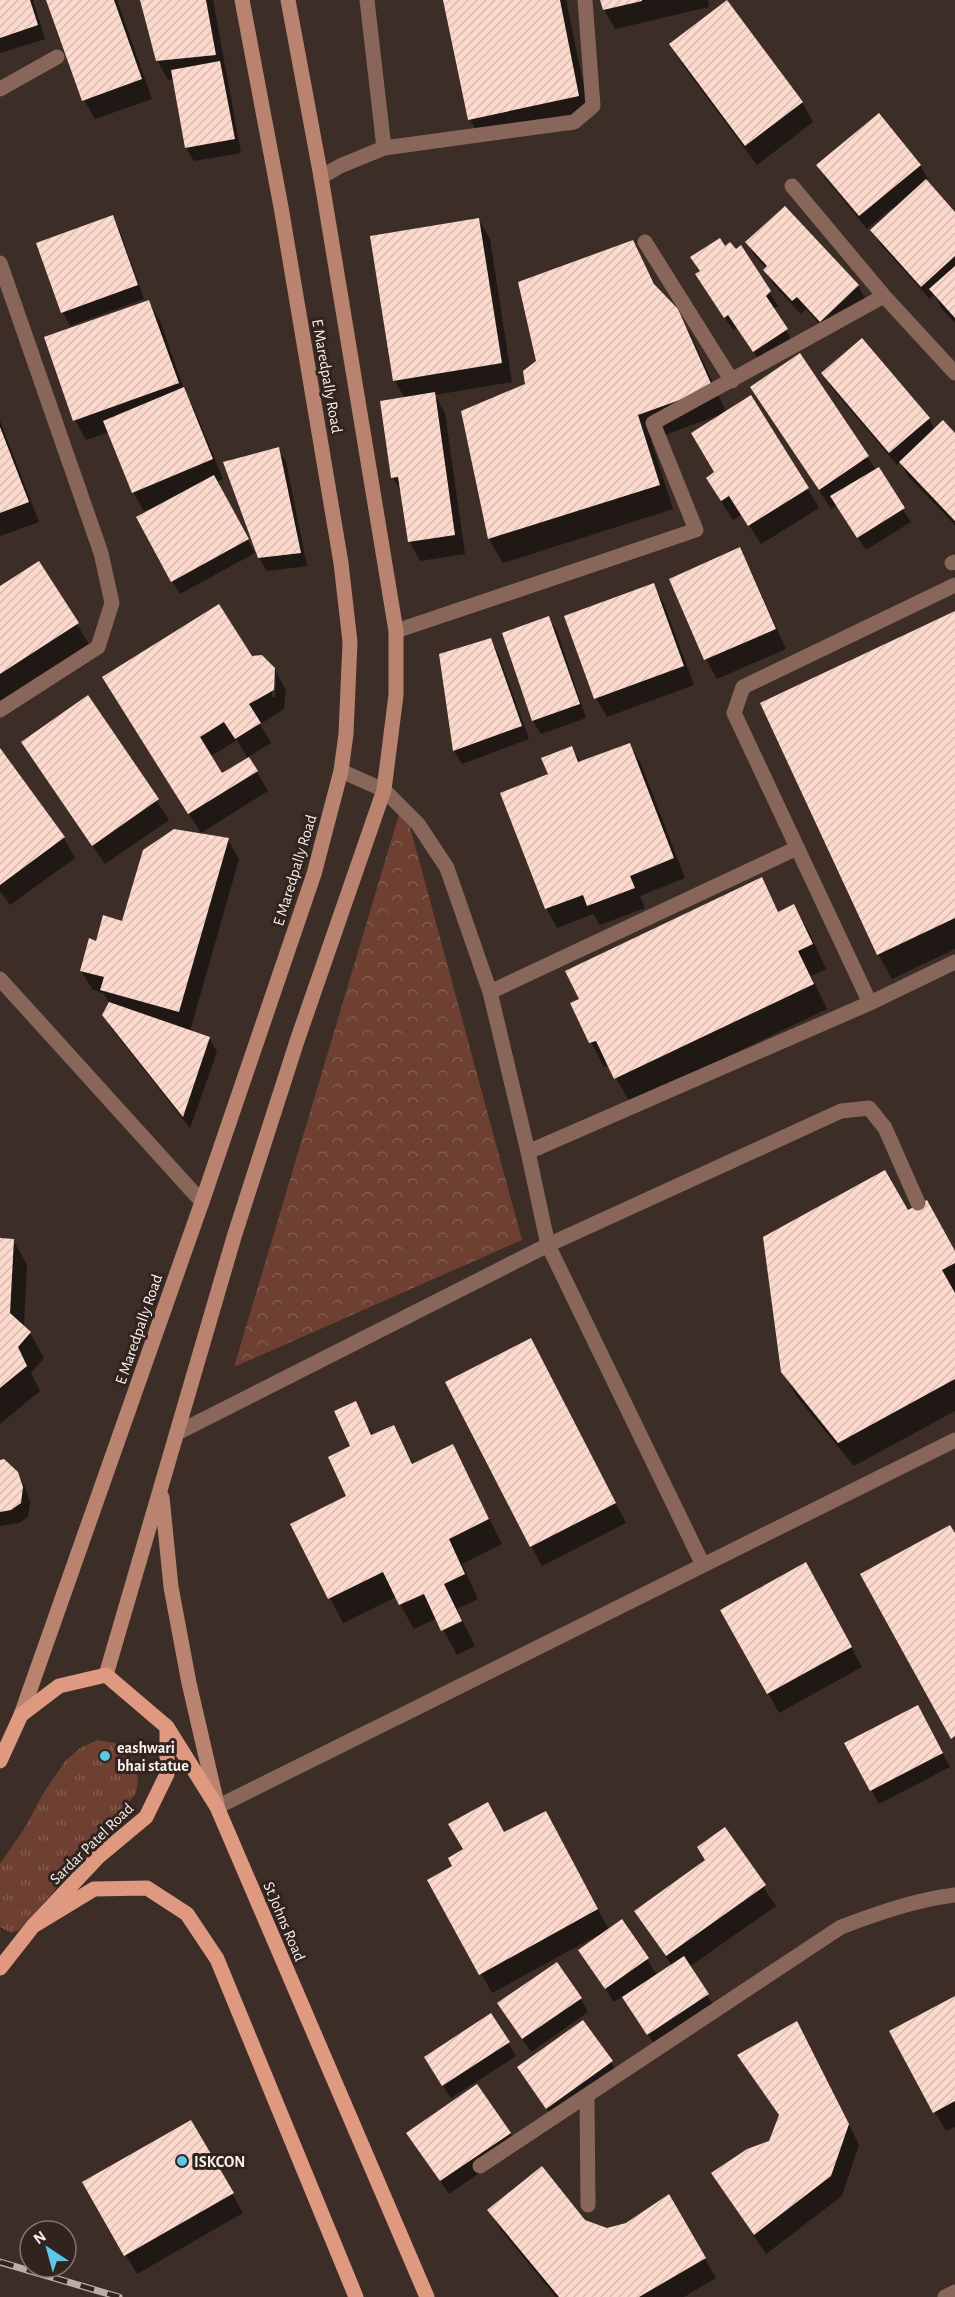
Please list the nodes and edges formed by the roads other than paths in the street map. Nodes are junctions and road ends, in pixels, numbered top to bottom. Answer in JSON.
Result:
{"nodes":[{"id":1,"x":242,"y":0,"type":"edge"},
{"id":2,"x":288,"y":0,"type":"edge"},
{"id":3,"x":367,"y":0,"type":"edge"},
{"id":4,"x":585,"y":0,"type":"edge"},
{"id":5,"x":57,"y":57,"type":"dead end"},
{"id":6,"x":0,"y":89,"type":"edge"},
{"id":7,"x":384,"y":148,"type":"junction"},
{"id":8,"x":321,"y":177,"type":"junction"},
{"id":9,"x":792,"y":186,"type":"dead end"},
{"id":10,"x":645,"y":242,"type":"dead end"},
{"id":11,"x":0,"y":263,"type":"edge"},
{"id":12,"x":885,"y":296,"type":"junction"},
{"id":13,"x":955,"y":373,"type":"edge"},
{"id":14,"x":732,"y":381,"type":"junction"},
{"id":15,"x":955,"y":585,"type":"edge"},
{"id":16,"x":396,"y":631,"type":"junction"},
{"id":17,"x":0,"y":710,"type":"edge"},
{"id":18,"x":342,"y":771,"type":"junction"},
{"id":19,"x":384,"y":790,"type":"junction"},
{"id":20,"x":797,"y":848,"type":"junction"},
{"id":21,"x":955,"y":962,"type":"edge"},
{"id":22,"x":0,"y":979,"type":"edge"},
{"id":23,"x":490,"y":992,"type":"junction"},
{"id":24,"x":870,"y":1003,"type":"junction"},
{"id":25,"x":528,"y":1152,"type":"junction"},
{"id":26,"x":202,"y":1202,"type":"junction"},
{"id":27,"x":918,"y":1203,"type":"dead end"},
{"id":28,"x":548,"y":1245,"type":"junction"},
{"id":29,"x":177,"y":1433,"type":"junction"},
{"id":30,"x":955,"y":1440,"type":"edge"},
{"id":31,"x":161,"y":1488,"type":"junction"},
{"id":32,"x":704,"y":1565,"type":"junction"},
{"id":33,"x":106,"y":1675,"type":"junction"},
{"id":34,"x":21,"y":1715,"type":"junction"},
{"id":35,"x":167,"y":1727,"type":"junction"},
{"id":36,"x":0,"y":1761,"type":"edge"},
{"id":37,"x":217,"y":1807,"type":"junction"},
{"id":38,"x":955,"y":1895,"type":"edge"},
{"id":39,"x":33,"y":1926,"type":"junction"},
{"id":40,"x":0,"y":1968,"type":"edge"},
{"id":41,"x":587,"y":2096,"type":"junction"},
{"id":42,"x":480,"y":2166,"type":"dead end"},
{"id":43,"x":588,"y":2205,"type":"dead end"},
{"id":44,"x":955,"y":2292,"type":"edge"},
{"id":45,"x":356,"y":2297,"type":"edge"},
{"id":46,"x":427,"y":2297,"type":"edge"},
{"id":47,"x":945,"y":2297,"type":"edge"}],
"edges":[{"from":1,"to":18,"type":"main road","name":"E Maredpally Road"},
{"from":2,"to":8,"type":"main road","name":"E Maredpally Road"},
{"from":3,"to":7,"type":"street"},
{"from":4,"to":7,"type":"street"},
{"from":5,"to":6,"type":"street"},
{"from":7,"to":8,"type":"street"},
{"from":8,"to":16,"type":"main road","name":"E Maredpally Road"},
{"from":9,"to":12,"type":"street"},
{"from":10,"to":14,"type":"street"},
{"from":11,"to":17,"type":"street"},
{"from":12,"to":13,"type":"street"},
{"from":12,"to":14,"type":"street"},
{"from":14,"to":16,"type":"street"},
{"from":15,"to":20,"type":"street"},
{"from":16,"to":19,"type":"main road","name":"E Maredpally Road"},
{"from":18,"to":19,"type":"street"},
{"from":18,"to":26,"type":"main road","name":"E Maredpally Road"},
{"from":19,"to":23,"type":"street"},
{"from":19,"to":29,"type":"main road","name":"E Maredpally Road"},
{"from":20,"to":23,"type":"street"},
{"from":20,"to":24,"type":"street"},
{"from":21,"to":24,"type":"street"},
{"from":22,"to":26,"type":"street"},
{"from":23,"to":25,"type":"street"},
{"from":24,"to":25,"type":"street"},
{"from":25,"to":28,"type":"street"},
{"from":26,"to":34,"type":"main road","name":"E Maredpally Road"},
{"from":27,"to":28,"type":"street"},
{"from":28,"to":29,"type":"street"},
{"from":28,"to":32,"type":"street"},
{"from":29,"to":31,"type":"main road","name":"E Maredpally Road"},
{"from":30,"to":32,"type":"street"},
{"from":31,"to":33,"type":"main road","name":"E Maredpally Road"},
{"from":31,"to":37,"type":"main road"},
{"from":32,"to":37,"type":"street"},
{"from":33,"to":34,"type":"main road"},
{"from":33,"to":35,"type":"main road","name":"St Johns Road"},
{"from":34,"to":36,"type":"main road"},
{"from":35,"to":37,"type":"main road","name":"St Johns Road"},
{"from":35,"to":39,"type":"main road","name":"Sardar Patel Road"},
{"from":37,"to":46,"type":"main road","name":"St Johns Road"},
{"from":38,"to":41,"type":"street"},
{"from":39,"to":40,"type":"main road","name":"Sardar Patel Road"},
{"from":39,"to":45,"type":"main road"},
{"from":41,"to":42,"type":"street"},
{"from":41,"to":43,"type":"street"},
{"from":44,"to":47,"type":"street"}]}
